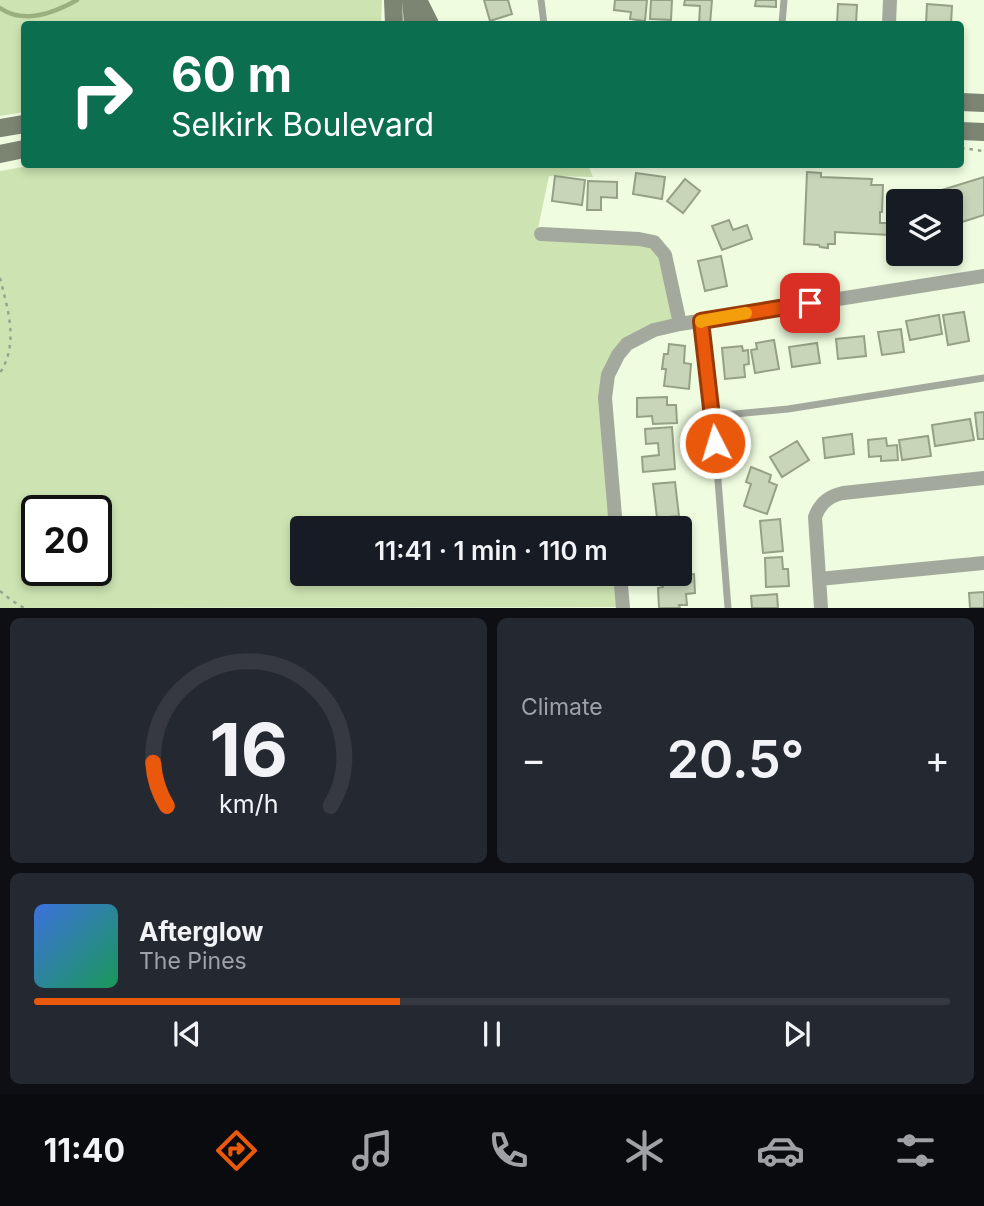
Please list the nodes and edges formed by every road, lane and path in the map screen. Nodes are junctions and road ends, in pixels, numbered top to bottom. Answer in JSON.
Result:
{"nodes":[{"id":1,"x":393,"y":0,"type":"edge"},
{"id":2,"x":411,"y":0,"type":"edge"},
{"id":3,"x":418,"y":0,"type":"edge"},
{"id":4,"x":541,"y":0,"type":"edge"},
{"id":5,"x":784,"y":0,"type":"edge"},
{"id":6,"x":890,"y":0,"type":"edge"},
{"id":7,"x":394,"y":21,"type":"edge"},
{"id":8,"x":413,"y":21,"type":"edge"},
{"id":9,"x":428,"y":21,"type":"edge"},
{"id":10,"x":544,"y":21,"type":"edge"},
{"id":11,"x":782,"y":21,"type":"edge"},
{"id":12,"x":889,"y":21,"type":"edge"},
{"id":13,"x":964,"y":102,"type":"edge"},
{"id":14,"x":984,"y":103,"type":"edge"},
{"id":15,"x":21,"y":124,"type":"edge"},
{"id":16,"x":0,"y":128,"type":"edge"},
{"id":17,"x":964,"y":131,"type":"edge"},
{"id":18,"x":984,"y":132,"type":"edge"},
{"id":19,"x":964,"y":148,"type":"edge"},
{"id":20,"x":21,"y":150,"type":"edge"},
{"id":21,"x":984,"y":151,"type":"edge"},
{"id":22,"x":0,"y":154,"type":"edge"},
{"id":23,"x":541,"y":234,"type":"dead end"},
{"id":24,"x":984,"y":276,"type":"edge"},
{"id":25,"x":0,"y":278,"type":"edge"},
{"id":26,"x":701,"y":321,"type":"junction"},
{"id":27,"x":680,"y":324,"type":"junction"},
{"id":28,"x":0,"y":373,"type":"edge"},
{"id":29,"x":984,"y":378,"type":"edge"},
{"id":30,"x":713,"y":416,"type":"junction"},
{"id":31,"x":984,"y":478,"type":"edge"},
{"id":32,"x":614,"y":516,"type":"edge"},
{"id":33,"x":984,"y":563,"type":"edge"},
{"id":34,"x":819,"y":579,"type":"junction"},
{"id":35,"x":621,"y":586,"type":"edge"},
{"id":36,"x":0,"y":591,"type":"edge"},
{"id":37,"x":24,"y":607,"type":"edge"},
{"id":38,"x":623,"y":607,"type":"edge"},
{"id":39,"x":728,"y":607,"type":"edge"},
{"id":40,"x":821,"y":607,"type":"edge"}],
"edges":[{"from":1,"to":7,"type":"main road"},
{"from":2,"to":8,"type":"main road"},
{"from":3,"to":9,"type":"main road"},
{"from":4,"to":10,"type":"lane"},
{"from":5,"to":11,"type":"lane"},
{"from":6,"to":12,"type":"street"},
{"from":13,"to":14,"type":"main road"},
{"from":15,"to":16,"type":"main road"},
{"from":17,"to":18,"type":"main road"},
{"from":19,"to":21,"type":"path"},
{"from":20,"to":22,"type":"main road"},
{"from":23,"to":27,"type":"street"},
{"from":24,"to":26,"type":"street"},
{"from":25,"to":28,"type":"path"},
{"from":26,"to":27,"type":"street"},
{"from":26,"to":30,"type":"lane"},
{"from":27,"to":32,"type":"street"},
{"from":29,"to":30,"type":"lane"},
{"from":30,"to":39,"type":"lane"},
{"from":31,"to":34,"type":"street"},
{"from":33,"to":34,"type":"street"},
{"from":34,"to":40,"type":"street"},
{"from":35,"to":38,"type":"street"},
{"from":36,"to":37,"type":"path"}]}
